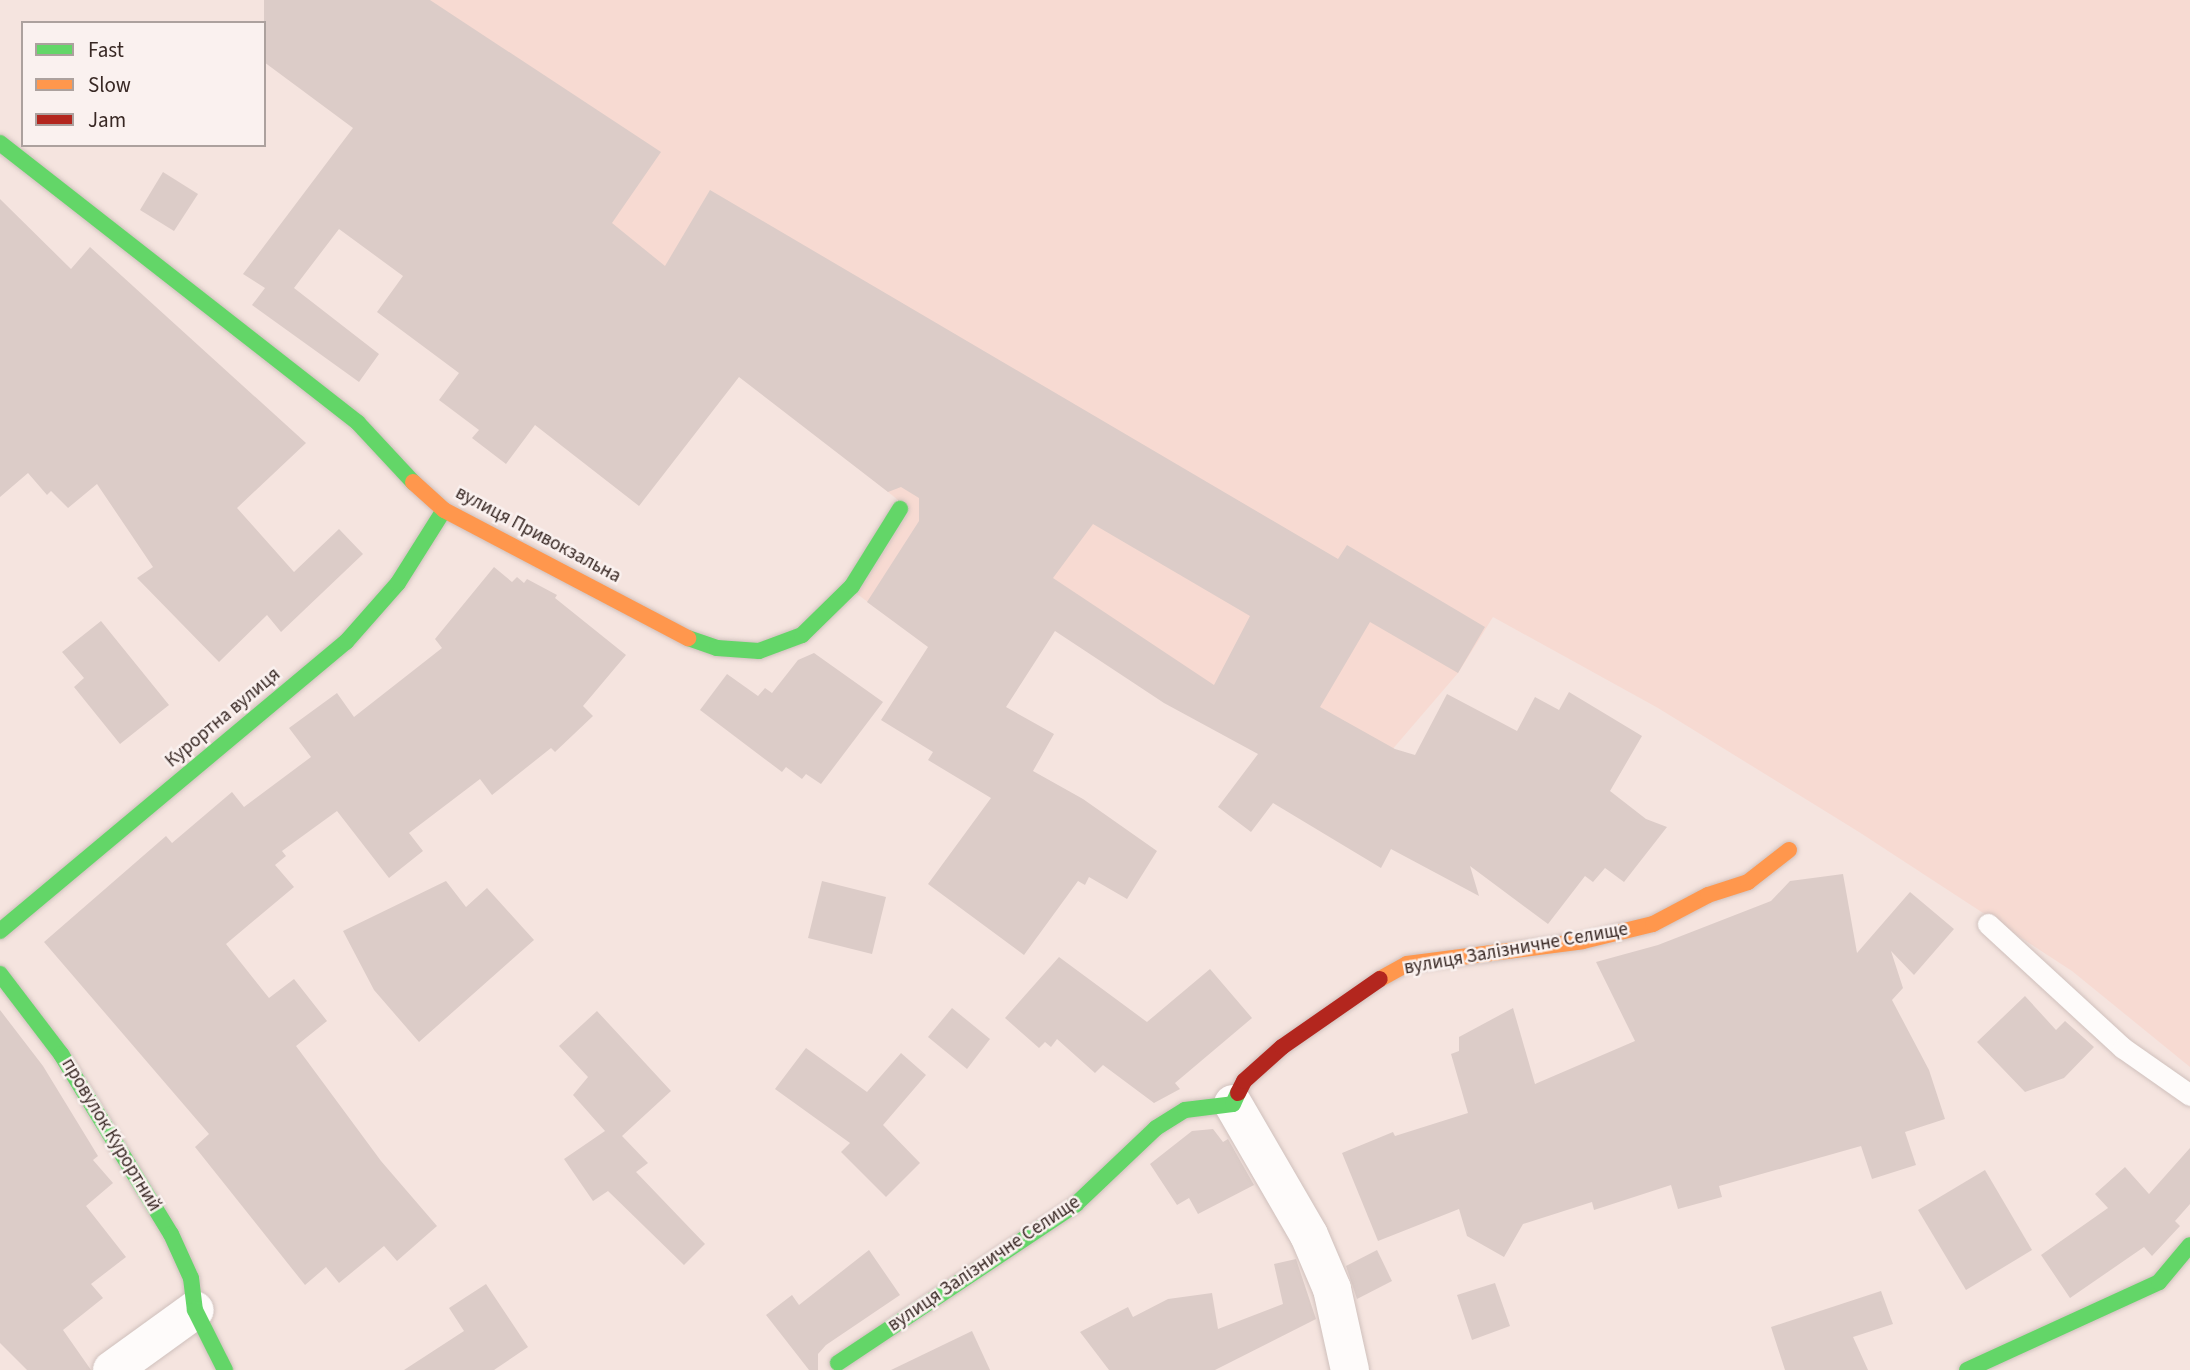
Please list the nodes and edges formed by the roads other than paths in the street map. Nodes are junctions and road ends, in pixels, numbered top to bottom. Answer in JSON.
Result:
{"nodes":[{"id":1,"x":0,"y":144,"type":"edge"},
{"id":2,"x":900,"y":509,"type":"dead end"},
{"id":3,"x":444,"y":510,"type":"junction"},
{"id":4,"x":1789,"y":850,"type":"dead end"},
{"id":5,"x":1988,"y":924,"type":"dead end"},
{"id":6,"x":0,"y":932,"type":"edge"},
{"id":7,"x":0,"y":974,"type":"edge"},
{"id":8,"x":2190,"y":1095,"type":"edge"},
{"id":9,"x":1233,"y":1104,"type":"junction"},
{"id":10,"x":2190,"y":1245,"type":"edge"},
{"id":11,"x":195,"y":1310,"type":"junction"},
{"id":12,"x":838,"y":1363,"type":"dead end"},
{"id":13,"x":112,"y":1370,"type":"edge"},
{"id":14,"x":225,"y":1370,"type":"edge"},
{"id":15,"x":1350,"y":1370,"type":"edge"},
{"id":16,"x":1967,"y":1370,"type":"edge"}],
"edges":[{"from":1,"to":3,"type":"street","name":"вулиця Привокзальна"},
{"from":2,"to":3,"type":"street","name":"вулиця Привокзальна"},
{"from":3,"to":6,"type":"street","name":"Курортна вулиця"},
{"from":4,"to":9,"type":"street","name":"вулиця Залізничне Селище"},
{"from":5,"to":8,"type":"lane"},
{"from":7,"to":11,"type":"street","name":"провулок Курортний"},
{"from":9,"to":12,"type":"street","name":"вулиця Залізничне Селище"},
{"from":9,"to":15,"type":"street"},
{"from":10,"to":16,"type":"street"},
{"from":11,"to":13,"type":"street"},
{"from":11,"to":14,"type":"street","name":"провулок Курортний"}]}
